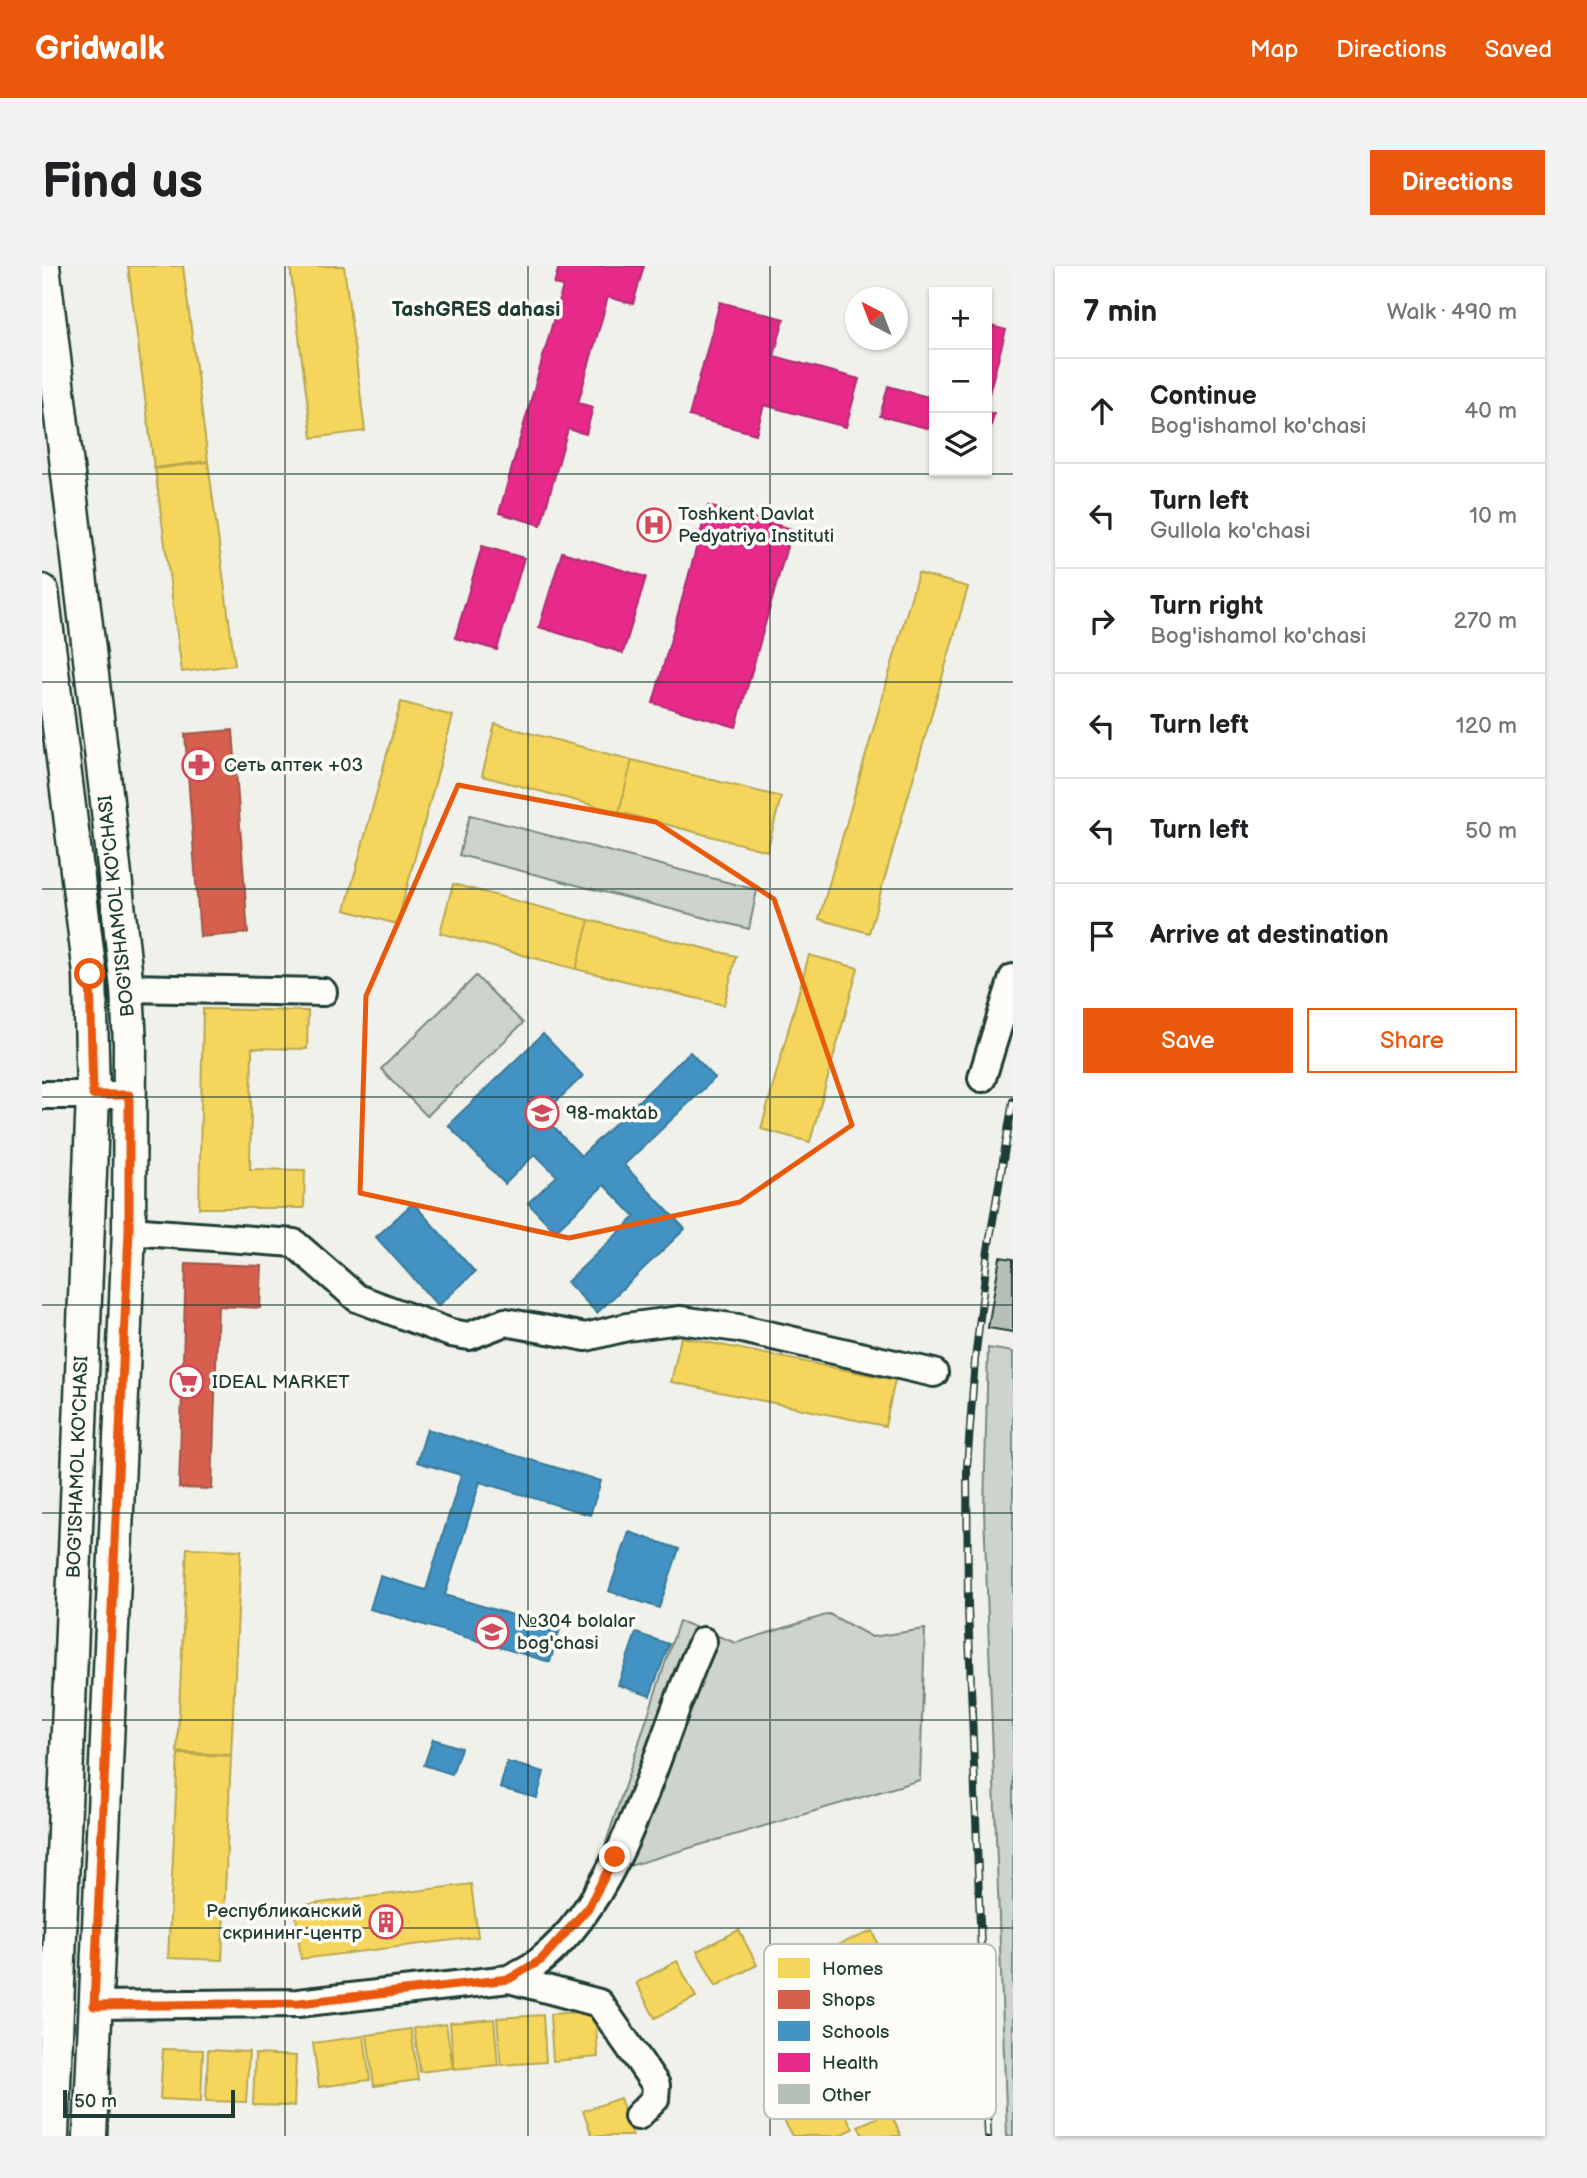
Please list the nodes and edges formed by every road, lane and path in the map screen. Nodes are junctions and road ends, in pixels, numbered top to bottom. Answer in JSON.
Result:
{"nodes":[{"id":1,"x":43,"y":266,"type":"edge"},
{"id":2,"x":42,"y":591,"type":"edge"},
{"id":3,"x":1013,"y":978,"type":"edge"},
{"id":4,"x":127,"y":988,"type":"junction"},
{"id":5,"x":323,"y":992,"type":"dead end"},
{"id":6,"x":982,"y":1078,"type":"dead end"},
{"id":7,"x":42,"y":1095,"type":"edge"},
{"id":8,"x":93,"y":1095,"type":"junction"},
{"id":9,"x":129,"y":1095,"type":"junction"},
{"id":10,"x":129,"y":1231,"type":"junction"},
{"id":11,"x":934,"y":1373,"type":"dead end"},
{"id":12,"x":703,"y":1641,"type":"dead end"},
{"id":13,"x":71,"y":1653,"type":"junction"},
{"id":14,"x":110,"y":1654,"type":"junction"},
{"id":15,"x":66,"y":1782,"type":"junction"},
{"id":16,"x":104,"y":1782,"type":"junction"},
{"id":17,"x":509,"y":1979,"type":"junction"},
{"id":18,"x":94,"y":2006,"type":"junction"},
{"id":19,"x":638,"y":2116,"type":"dead end"},
{"id":20,"x":52,"y":2136,"type":"edge"},
{"id":21,"x":90,"y":2136,"type":"edge"}],
"edges":[{"from":1,"to":4,"type":"main road","name":"BOG'ISHAMOL KO'CHASI"},
{"from":2,"to":8,"type":"main road","name":"BOG'ISHAMOL KO'CHASI"},
{"from":3,"to":6,"type":"street"},
{"from":4,"to":5,"type":"street"},
{"from":4,"to":9,"type":"main road","name":"BOG'ISHAMOL KO'CHASI"},
{"from":7,"to":8,"type":"street"},
{"from":8,"to":9,"type":"street"},
{"from":8,"to":13,"type":"main road","name":"BOG'ISHAMOL KO'CHASI"},
{"from":9,"to":10,"type":"main road","name":"BOG'ISHAMOL KO'CHASI"},
{"from":10,"to":11,"type":"street"},
{"from":10,"to":14,"type":"main road","name":"BOG'ISHAMOL KO'CHASI"},
{"from":12,"to":17,"type":"street"},
{"from":13,"to":14,"type":"main road"},
{"from":13,"to":15,"type":"main road","name":"BOG'ISHAMOL KO'CHASI"},
{"from":14,"to":16,"type":"main road","name":"BOG'ISHAMOL KO'CHASI"},
{"from":15,"to":16,"type":"main road"},
{"from":15,"to":20,"type":"main road","name":"BOG'ISHAMOL KO'CHASI"},
{"from":16,"to":18,"type":"main road","name":"BOG'ISHAMOL KO'CHASI"},
{"from":17,"to":18,"type":"street"},
{"from":17,"to":19,"type":"street"},
{"from":18,"to":21,"type":"main road","name":"BOG'ISHAMOL KO'CHASI"}]}
